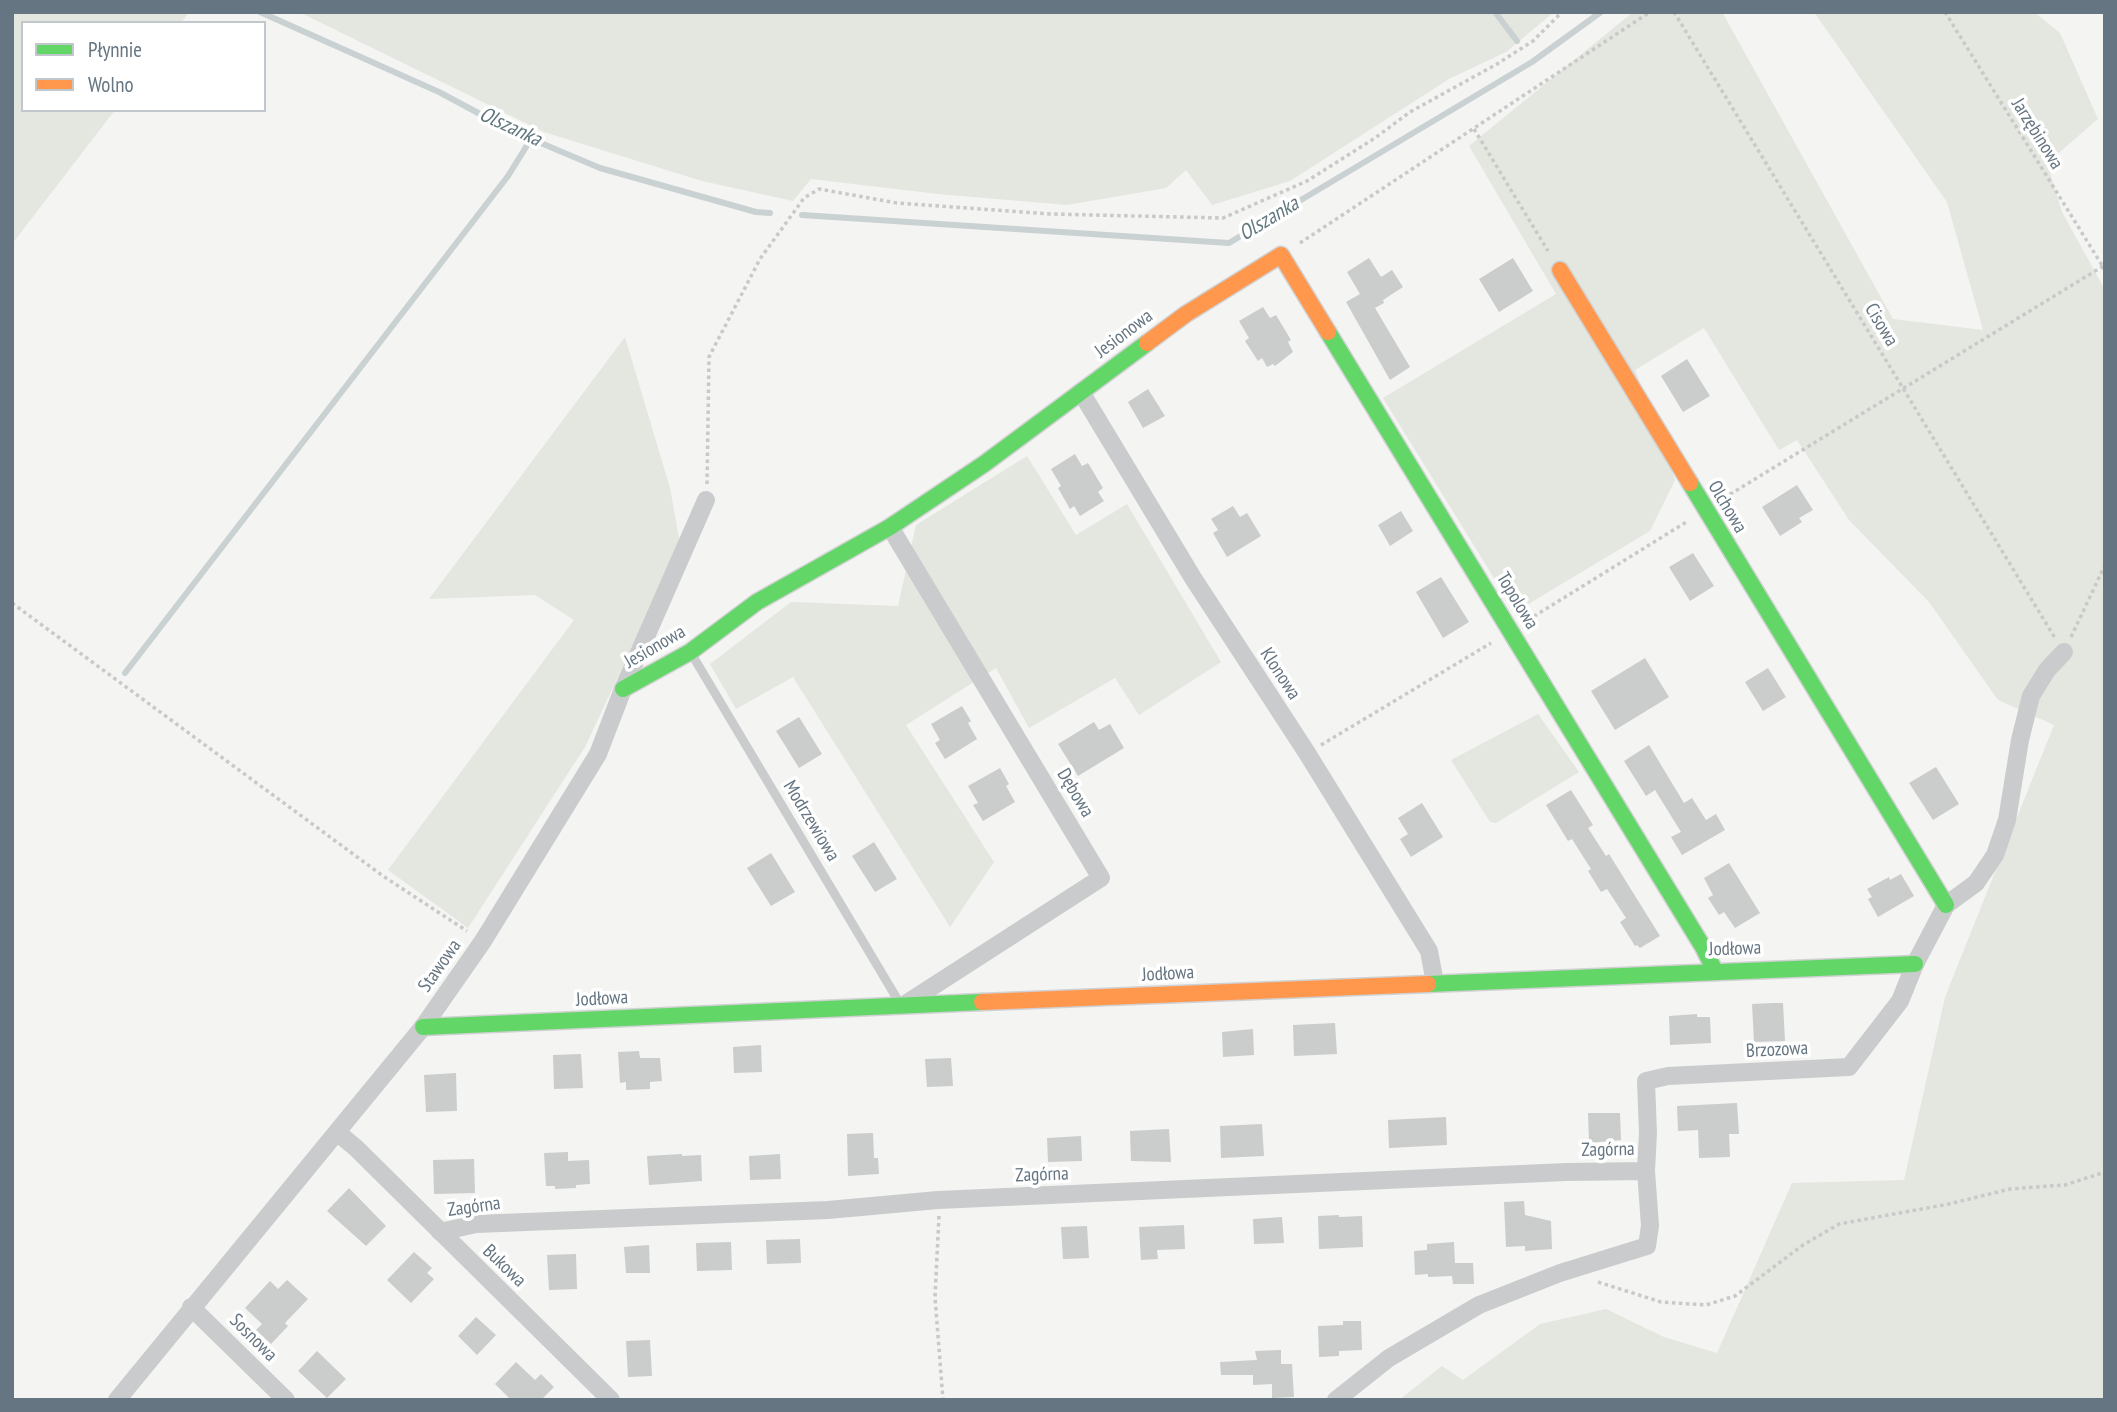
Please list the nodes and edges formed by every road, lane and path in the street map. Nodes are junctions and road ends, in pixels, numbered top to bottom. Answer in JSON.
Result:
{"nodes":[{"id":1,"x":1562,"y":12,"type":"edge"},
{"id":2,"x":1650,"y":12,"type":"edge"},
{"id":3,"x":1674,"y":12,"type":"edge"},
{"id":4,"x":1945,"y":12,"type":"edge"},
{"id":5,"x":1474,"y":129,"type":"junction"},
{"id":6,"x":1281,"y":256,"type":"junction"},
{"id":7,"x":1560,"y":270,"type":"joint"},
{"id":8,"x":2105,"y":270,"type":"edge"},
{"id":9,"x":1082,"y":392,"type":"junction"},
{"id":10,"x":706,"y":500,"type":"joint"},
{"id":11,"x":890,"y":527,"type":"junction"},
{"id":12,"x":2105,"y":565,"type":"edge"},
{"id":13,"x":12,"y":603,"type":"edge"},
{"id":14,"x":690,"y":652,"type":"junction"},
{"id":15,"x":2064,"y":652,"type":"junction"},
{"id":16,"x":623,"y":688,"type":"junction"},
{"id":17,"x":1946,"y":905,"type":"junction"},
{"id":18,"x":483,"y":941,"type":"junction"},
{"id":19,"x":1915,"y":964,"type":"junction"},
{"id":20,"x":1714,"y":971,"type":"junction"},
{"id":21,"x":1435,"y":983,"type":"junction"},
{"id":22,"x":902,"y":1007,"type":"junction"},
{"id":23,"x":423,"y":1027,"type":"junction"},
{"id":24,"x":338,"y":1133,"type":"junction"},
{"id":25,"x":1646,"y":1171,"type":"junction"},
{"id":26,"x":2105,"y":1171,"type":"edge"},
{"id":27,"x":938,"y":1200,"type":"junction"},
{"id":28,"x":440,"y":1232,"type":"junction"},
{"id":29,"x":1594,"y":1281,"type":"dead end"},
{"id":30,"x":191,"y":1307,"type":"junction"},
{"id":31,"x":117,"y":1400,"type":"edge"},
{"id":32,"x":286,"y":1400,"type":"edge"},
{"id":33,"x":611,"y":1400,"type":"edge"},
{"id":34,"x":943,"y":1400,"type":"edge"},
{"id":35,"x":1336,"y":1400,"type":"edge"}],
"edges":[{"from":1,"to":10,"type":"path"},
{"from":2,"to":5,"type":"path"},
{"from":3,"to":15,"type":"path","name":"Cisowa"},
{"from":4,"to":8,"type":"path","name":"Jarzębinowa"},
{"from":5,"to":6,"type":"path"},
{"from":5,"to":7,"type":"path"},
{"from":6,"to":9,"type":"street","name":"Jesionowa"},
{"from":6,"to":20,"type":"street","name":"Topolowa"},
{"from":7,"to":17,"type":"street","name":"Olchowa"},
{"from":9,"to":11,"type":"street","name":"Jesionowa"},
{"from":9,"to":21,"type":"street","name":"Klonowa"},
{"from":10,"to":16,"type":"street","name":"Stawowa"},
{"from":11,"to":14,"type":"street","name":"Jesionowa"},
{"from":11,"to":22,"type":"street","name":"Dębowa"},
{"from":12,"to":15,"type":"path"},
{"from":13,"to":18,"type":"path"},
{"from":14,"to":16,"type":"street","name":"Jesionowa"},
{"from":14,"to":22,"type":"lane","name":"Modrzewiowa"},
{"from":15,"to":17,"type":"street","name":"Brzozowa"},
{"from":16,"to":18,"type":"street","name":"Stawowa"},
{"from":17,"to":19,"type":"street","name":"Brzozowa"},
{"from":18,"to":23,"type":"street","name":"Stawowa"},
{"from":19,"to":20,"type":"street","name":"Jodłowa"},
{"from":19,"to":25,"type":"street","name":"Brzozowa"},
{"from":20,"to":21,"type":"street","name":"Jodłowa"},
{"from":21,"to":22,"type":"street","name":"Jodłowa"},
{"from":22,"to":23,"type":"street","name":"Jodłowa"},
{"from":23,"to":24,"type":"street","name":"Stawowa"},
{"from":24,"to":28,"type":"street","name":"Bukowa"},
{"from":24,"to":30,"type":"street","name":"Stawowa"},
{"from":25,"to":27,"type":"street","name":"Zagórna"},
{"from":25,"to":35,"type":"street","name":"Brzozowa"},
{"from":26,"to":29,"type":"path"},
{"from":27,"to":28,"type":"street","name":"Zagórna"},
{"from":27,"to":34,"type":"path"},
{"from":28,"to":33,"type":"street","name":"Bukowa"},
{"from":30,"to":31,"type":"street","name":"Stawowa"},
{"from":30,"to":32,"type":"street","name":"Sosnowa"}]}
